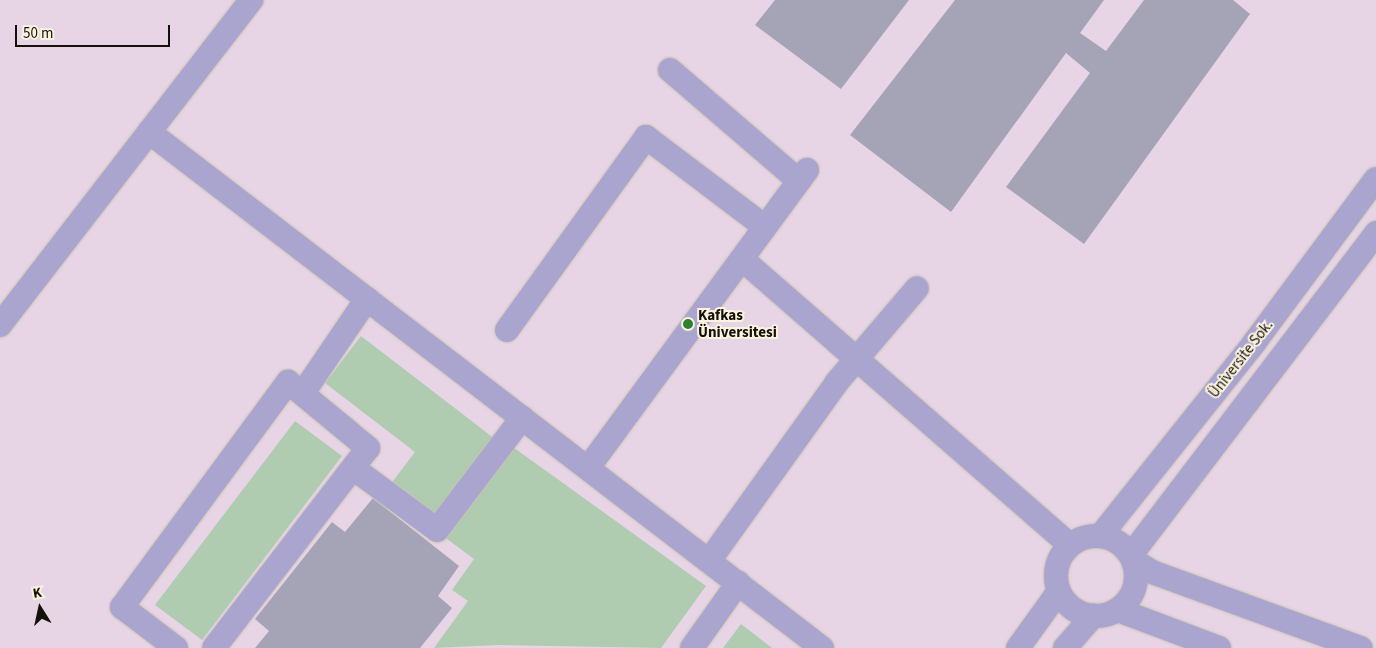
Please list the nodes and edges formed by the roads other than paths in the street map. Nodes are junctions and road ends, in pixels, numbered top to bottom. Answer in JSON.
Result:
{"nodes":[{"id":1,"x":251,"y":0,"type":"edge"},
{"id":2,"x":670,"y":70,"type":"dead end"},
{"id":3,"x":149,"y":132,"type":"junction"},
{"id":4,"x":1376,"y":179,"type":"edge"},
{"id":5,"x":765,"y":227,"type":"junction"},
{"id":6,"x":1376,"y":233,"type":"edge"},
{"id":7,"x":742,"y":259,"type":"junction"},
{"id":8,"x":917,"y":288,"type":"dead end"},
{"id":9,"x":367,"y":299,"type":"junction"},
{"id":10,"x":0,"y":325,"type":"edge"},
{"id":11,"x":507,"y":330,"type":"dead end"},
{"id":12,"x":856,"y":359,"type":"junction"},
{"id":13,"x":303,"y":393,"type":"junction"},
{"id":14,"x":522,"y":418,"type":"junction"},
{"id":15,"x":353,"y":468,"type":"junction"},
{"id":16,"x":588,"y":468,"type":"junction"},
{"id":17,"x":1101,"y":535,"type":"junction"},
{"id":18,"x":1070,"y":545,"type":"junction"},
{"id":19,"x":1133,"y":558,"type":"junction"},
{"id":20,"x":709,"y":561,"type":"junction"},
{"id":21,"x":738,"y":584,"type":"junction"},
{"id":22,"x":1059,"y":591,"type":"junction"},
{"id":23,"x":1118,"y":610,"type":"junction"},
{"id":24,"x":1093,"y":616,"type":"junction"},
{"id":25,"x":176,"y":648,"type":"edge"},
{"id":26,"x":214,"y":648,"type":"edge"},
{"id":27,"x":692,"y":648,"type":"edge"},
{"id":28,"x":822,"y":648,"type":"edge"},
{"id":29,"x":1018,"y":648,"type":"edge"},
{"id":30,"x":1065,"y":648,"type":"edge"},
{"id":31,"x":1219,"y":648,"type":"edge"},
{"id":32,"x":1360,"y":648,"type":"edge"}],
"edges":[{"from":1,"to":3,"type":"street"},
{"from":2,"to":5,"type":"street"},
{"from":3,"to":9,"type":"street"},
{"from":3,"to":10,"type":"street"},
{"from":4,"to":17,"type":"street","name":"Üniversite Sok."},
{"from":5,"to":7,"type":"street"},
{"from":5,"to":11,"type":"street"},
{"from":6,"to":19,"type":"street"},
{"from":7,"to":12,"type":"street"},
{"from":7,"to":16,"type":"street"},
{"from":8,"to":12,"type":"street"},
{"from":9,"to":13,"type":"street"},
{"from":9,"to":14,"type":"street"},
{"from":12,"to":18,"type":"street"},
{"from":12,"to":20,"type":"street"},
{"from":13,"to":15,"type":"street"},
{"from":13,"to":25,"type":"street"},
{"from":14,"to":15,"type":"street"},
{"from":14,"to":16,"type":"street"},
{"from":15,"to":26,"type":"street"},
{"from":16,"to":20,"type":"street"},
{"from":17,"to":18,"type":"street"},
{"from":17,"to":19,"type":"street"},
{"from":18,"to":22,"type":"street"},
{"from":19,"to":23,"type":"street"},
{"from":19,"to":32,"type":"street"},
{"from":20,"to":21,"type":"street"},
{"from":21,"to":27,"type":"street"},
{"from":21,"to":28,"type":"street"},
{"from":22,"to":24,"type":"street"},
{"from":22,"to":29,"type":"street"},
{"from":23,"to":24,"type":"street"},
{"from":23,"to":31,"type":"street"},
{"from":24,"to":30,"type":"street"}]}
